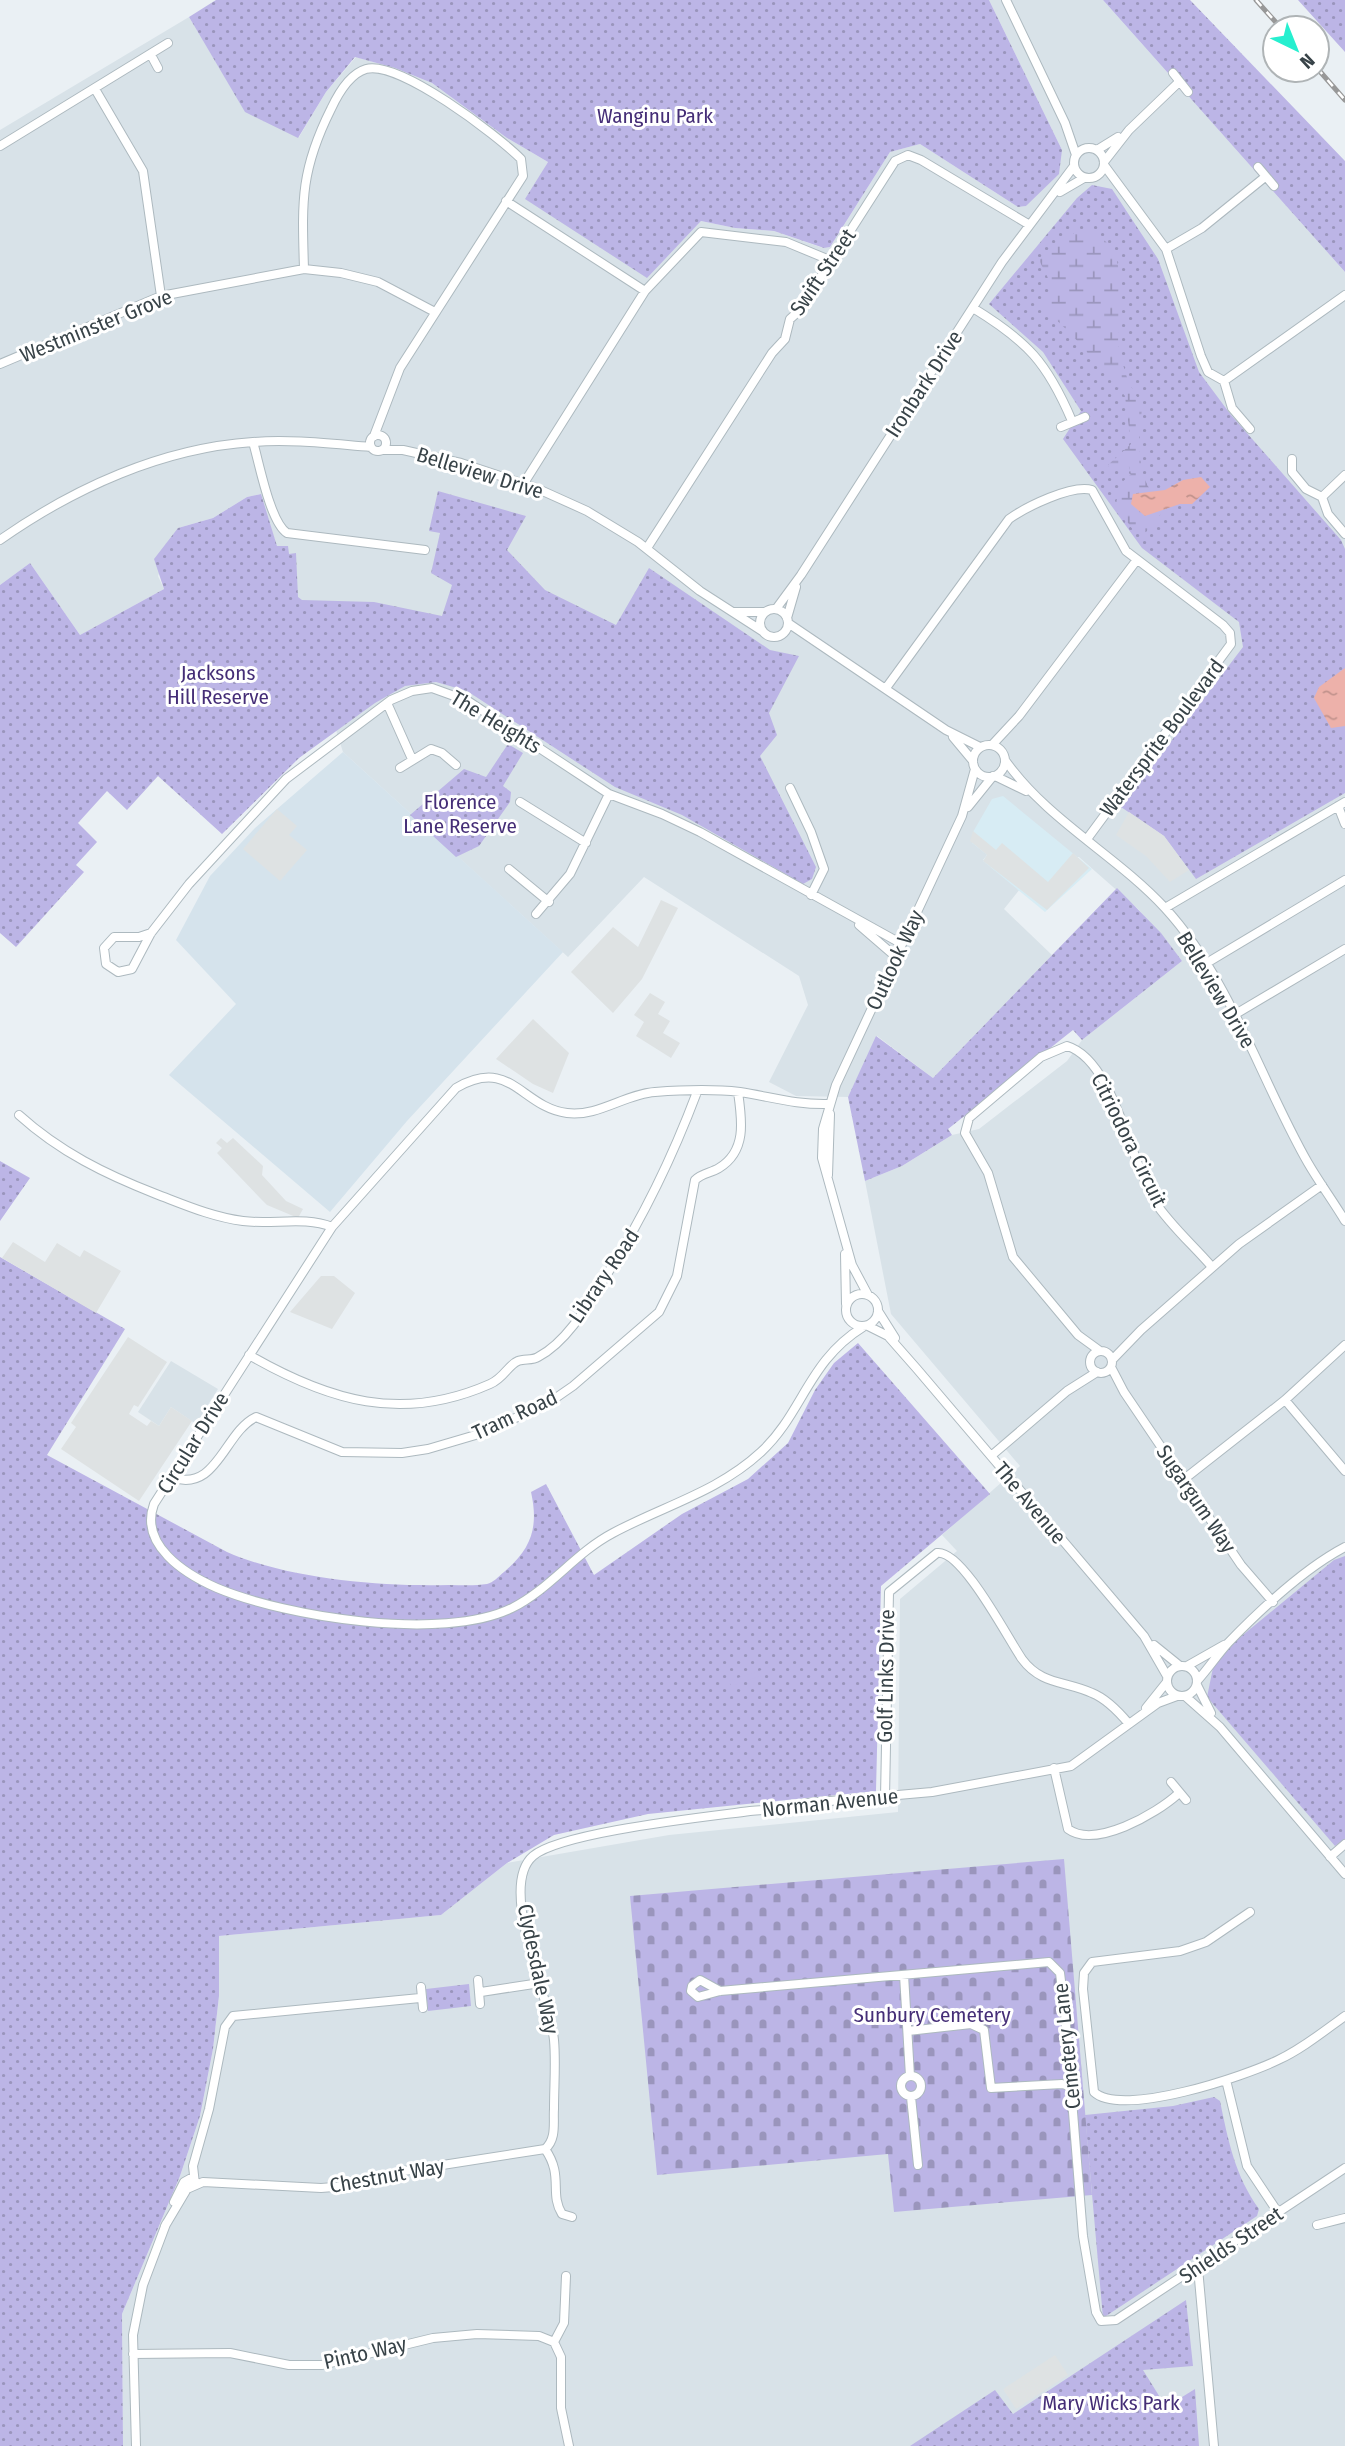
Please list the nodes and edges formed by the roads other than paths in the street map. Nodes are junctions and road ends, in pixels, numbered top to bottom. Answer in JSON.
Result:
{"nodes":[{"id":1,"x":1006,"y":0,"type":"edge"},
{"id":2,"x":169,"y":43,"type":"dead end"},
{"id":3,"x":150,"y":55,"type":"junction"},
{"id":4,"x":158,"y":68,"type":"dead end"},
{"id":5,"x":1173,"y":73,"type":"dead end"},
{"id":6,"x":1179,"y":82,"type":"junction"},
{"id":7,"x":95,"y":89,"type":"junction"},
{"id":8,"x":1188,"y":92,"type":"dead end"},
{"id":9,"x":1065,"y":123,"type":"junction"},
{"id":10,"x":1129,"y":130,"type":"junction"},
{"id":11,"x":0,"y":146,"type":"edge"},
{"id":12,"x":1093,"y":149,"type":"junction"},
{"id":13,"x":1076,"y":155,"type":"junction"},
{"id":14,"x":1104,"y":164,"type":"junction"},
{"id":15,"x":1074,"y":166,"type":"junction"},
{"id":16,"x":1258,"y":167,"type":"dead end"},
{"id":17,"x":1095,"y":177,"type":"junction"},
{"id":18,"x":1265,"y":177,"type":"junction"},
{"id":19,"x":1084,"y":178,"type":"junction"},
{"id":20,"x":1274,"y":186,"type":"dead end"},
{"id":21,"x":1118,"y":189,"type":"junction"},
{"id":22,"x":1052,"y":198,"type":"junction"},
{"id":23,"x":506,"y":201,"type":"junction"},
{"id":24,"x":1028,"y":224,"type":"junction"},
{"id":25,"x":1166,"y":249,"type":"junction"},
{"id":26,"x":832,"y":261,"type":"junction"},
{"id":27,"x":304,"y":269,"type":"junction"},
{"id":28,"x":645,"y":291,"type":"junction"},
{"id":29,"x":1345,"y":295,"type":"edge"},
{"id":30,"x":161,"y":296,"type":"junction"},
{"id":31,"x":973,"y":308,"type":"junction"},
{"id":32,"x":433,"y":311,"type":"junction"},
{"id":33,"x":0,"y":364,"type":"edge"},
{"id":34,"x":1224,"y":381,"type":"junction"},
{"id":35,"x":1085,"y":417,"type":"dead end"},
{"id":36,"x":1072,"y":421,"type":"junction"},
{"id":37,"x":1062,"y":427,"type":"dead end"},
{"id":38,"x":1250,"y":429,"type":"dead end"},
{"id":39,"x":253,"y":442,"type":"junction"},
{"id":40,"x":378,"y":442,"type":"junction"},
{"id":41,"x":1292,"y":459,"type":"dead end"},
{"id":42,"x":1345,"y":475,"type":"edge"},
{"id":43,"x":524,"y":483,"type":"junction"},
{"id":44,"x":1322,"y":497,"type":"junction"},
{"id":45,"x":1345,"y":534,"type":"edge"},
{"id":46,"x":0,"y":540,"type":"edge"},
{"id":47,"x":647,"y":548,"type":"junction"},
{"id":48,"x":425,"y":550,"type":"dead end"},
{"id":49,"x":1136,"y":561,"type":"junction"},
{"id":50,"x":801,"y":575,"type":"junction"},
{"id":51,"x":776,"y":608,"type":"junction"},
{"id":52,"x":731,"y":612,"type":"junction"},
{"id":53,"x":765,"y":612,"type":"junction"},
{"id":54,"x":788,"y":620,"type":"junction"},
{"id":55,"x":762,"y":631,"type":"junction"},
{"id":56,"x":778,"y":636,"type":"junction"},
{"id":57,"x":817,"y":645,"type":"junction"},
{"id":58,"x":886,"y":688,"type":"junction"},
{"id":59,"x":387,"y":703,"type":"junction"},
{"id":60,"x":1019,"y":716,"type":"junction"},
{"id":61,"x":946,"y":730,"type":"junction"},
{"id":62,"x":992,"y":745,"type":"junction"},
{"id":63,"x":980,"y":747,"type":"junction"},
{"id":64,"x":1002,"y":750,"type":"junction"},
{"id":65,"x":412,"y":759,"type":"junction"},
{"id":66,"x":1005,"y":760,"type":"junction"},
{"id":67,"x":456,"y":765,"type":"dead end"},
{"id":68,"x":974,"y":765,"type":"junction"},
{"id":69,"x":400,"y":768,"type":"dead end"},
{"id":70,"x":994,"y":776,"type":"junction"},
{"id":71,"x":790,"y":788,"type":"dead end"},
{"id":72,"x":609,"y":794,"type":"junction"},
{"id":73,"x":1038,"y":798,"type":"junction"},
{"id":74,"x":520,"y":802,"type":"dead end"},
{"id":75,"x":1342,"y":804,"type":"edge"},
{"id":76,"x":962,"y":816,"type":"junction"},
{"id":77,"x":1345,"y":824,"type":"edge"},
{"id":78,"x":1087,"y":839,"type":"junction"},
{"id":79,"x":586,"y":843,"type":"junction"},
{"id":80,"x":509,"y":869,"type":"dead end"},
{"id":81,"x":1345,"y":880,"type":"edge"},
{"id":82,"x":811,"y":895,"type":"junction"},
{"id":83,"x":549,"y":902,"type":"junction"},
{"id":84,"x":1165,"y":908,"type":"junction"},
{"id":85,"x":536,"y":914,"type":"dead end"},
{"id":86,"x":855,"y":920,"type":"junction"},
{"id":87,"x":151,"y":933,"type":"junction"},
{"id":88,"x":902,"y":944,"type":"junction"},
{"id":89,"x":1345,"y":948,"type":"edge"},
{"id":90,"x":896,"y":957,"type":"junction"},
{"id":91,"x":1205,"y":964,"type":"junction"},
{"id":92,"x":1234,"y":1015,"type":"junction"},
{"id":93,"x":697,"y":1092,"type":"junction"},
{"id":94,"x":738,"y":1092,"type":"junction"},
{"id":95,"x":829,"y":1104,"type":"junction"},
{"id":96,"x":19,"y":1115,"type":"dead end"},
{"id":97,"x":1322,"y":1185,"type":"junction"},
{"id":98,"x":1345,"y":1221,"type":"edge"},
{"id":99,"x":332,"y":1227,"type":"junction"},
{"id":100,"x":842,"y":1231,"type":"junction"},
{"id":101,"x":1212,"y":1267,"type":"junction"},
{"id":102,"x":868,"y":1295,"type":"junction"},
{"id":103,"x":846,"y":1306,"type":"junction"},
{"id":104,"x":878,"y":1311,"type":"junction"},
{"id":105,"x":866,"y":1326,"type":"junction"},
{"id":106,"x":1078,"y":1335,"type":"junction"},
{"id":107,"x":1345,"y":1345,"type":"edge"},
{"id":108,"x":249,"y":1355,"type":"junction"},
{"id":109,"x":1108,"y":1358,"type":"junction"},
{"id":110,"x":1096,"y":1367,"type":"junction"},
{"id":111,"x":917,"y":1369,"type":"junction"},
{"id":112,"x":1124,"y":1392,"type":"junction"},
{"id":113,"x":1284,"y":1400,"type":"junction"},
{"id":114,"x":991,"y":1456,"type":"junction"},
{"id":115,"x":1345,"y":1471,"type":"edge"},
{"id":116,"x":170,"y":1477,"type":"junction"},
{"id":117,"x":1183,"y":1480,"type":"junction"},
{"id":118,"x":1345,"y":1547,"type":"edge"},
{"id":119,"x":1273,"y":1602,"type":"junction"},
{"id":120,"x":1144,"y":1636,"type":"junction"},
{"id":121,"x":1227,"y":1644,"type":"junction"},
{"id":122,"x":1184,"y":1666,"type":"junction"},
{"id":123,"x":1167,"y":1680,"type":"junction"},
{"id":124,"x":1197,"y":1683,"type":"junction"},
{"id":125,"x":1181,"y":1696,"type":"junction"},
{"id":126,"x":1131,"y":1722,"type":"junction"},
{"id":127,"x":1220,"y":1727,"type":"junction"},
{"id":128,"x":1054,"y":1769,"type":"junction"},
{"id":129,"x":1171,"y":1782,"type":"dead end"},
{"id":130,"x":1178,"y":1794,"type":"junction"},
{"id":131,"x":886,"y":1797,"type":"junction"},
{"id":132,"x":1186,"y":1800,"type":"dead end"},
{"id":133,"x":1345,"y":1844,"type":"edge"},
{"id":134,"x":1330,"y":1857,"type":"junction"},
{"id":135,"x":523,"y":1870,"type":"joint"},
{"id":136,"x":1345,"y":1874,"type":"edge"},
{"id":137,"x":1250,"y":1912,"type":"dead end"},
{"id":138,"x":904,"y":1975,"type":"junction"},
{"id":139,"x":478,"y":1980,"type":"dead end"},
{"id":140,"x":540,"y":1983,"type":"junction"},
{"id":141,"x":421,"y":1987,"type":"dead end"},
{"id":142,"x":720,"y":1991,"type":"dead end"},
{"id":143,"x":481,"y":1992,"type":"junction"},
{"id":144,"x":420,"y":1998,"type":"junction"},
{"id":145,"x":480,"y":2004,"type":"dead end"},
{"id":146,"x":423,"y":2008,"type":"dead end"},
{"id":147,"x":1345,"y":2015,"type":"edge"},
{"id":148,"x":908,"y":2031,"type":"junction"},
{"id":149,"x":910,"y":2076,"type":"junction"},
{"id":150,"x":1226,"y":2080,"type":"junction"},
{"id":151,"x":1069,"y":2086,"type":"junction"},
{"id":152,"x":911,"y":2097,"type":"junction"},
{"id":153,"x":545,"y":2149,"type":"junction"},
{"id":154,"x":918,"y":2165,"type":"dead end"},
{"id":155,"x":1345,"y":2168,"type":"edge"},
{"id":156,"x":194,"y":2180,"type":"junction"},
{"id":157,"x":1279,"y":2214,"type":"junction"},
{"id":158,"x":572,"y":2217,"type":"dead end"},
{"id":159,"x":1345,"y":2218,"type":"edge"},
{"id":160,"x":1317,"y":2225,"type":"dead end"},
{"id":161,"x":1198,"y":2268,"type":"junction"},
{"id":162,"x":566,"y":2276,"type":"dead end"},
{"id":163,"x":1116,"y":2320,"type":"joint"},
{"id":164,"x":554,"y":2342,"type":"junction"},
{"id":165,"x":133,"y":2354,"type":"junction"},
{"id":166,"x":136,"y":2446,"type":"edge"},
{"id":167,"x":569,"y":2446,"type":"edge"},
{"id":168,"x":1214,"y":2446,"type":"edge"}],
"edges":[{"from":1,"to":9,"type":"street"},
{"from":2,"to":3,"type":"street"},
{"from":3,"to":4,"type":"street"},
{"from":3,"to":7,"type":"street"},
{"from":5,"to":6,"type":"street"},
{"from":6,"to":8,"type":"street"},
{"from":6,"to":10,"type":"street"},
{"from":7,"to":11,"type":"street"},
{"from":7,"to":30,"type":"street"},
{"from":9,"to":12,"type":"street"},
{"from":9,"to":13,"type":"street"},
{"from":10,"to":12,"type":"street"},
{"from":10,"to":14,"type":"street"},
{"from":12,"to":13,"type":"street"},
{"from":12,"to":14,"type":"street"},
{"from":13,"to":15,"type":"street"},
{"from":14,"to":17,"type":"street"},
{"from":14,"to":21,"type":"street"},
{"from":15,"to":19,"type":"street"},
{"from":15,"to":22,"type":"street","name":"Ironbark Drive"},
{"from":16,"to":18,"type":"street"},
{"from":17,"to":19,"type":"street"},
{"from":17,"to":21,"type":"street"},
{"from":18,"to":20,"type":"street"},
{"from":18,"to":25,"type":"street"},
{"from":19,"to":22,"type":"street","name":"Ironbark Drive"},
{"from":21,"to":25,"type":"street"},
{"from":22,"to":24,"type":"street","name":"Ironbark Drive"},
{"from":23,"to":27,"type":"street"},
{"from":23,"to":28,"type":"street"},
{"from":23,"to":32,"type":"street"},
{"from":24,"to":26,"type":"street","name":"Swift Street"},
{"from":24,"to":31,"type":"street","name":"Ironbark Drive"},
{"from":25,"to":34,"type":"street"},
{"from":26,"to":28,"type":"street"},
{"from":26,"to":47,"type":"street","name":"Swift Street"},
{"from":27,"to":30,"type":"street","name":"Westminster Grove"},
{"from":27,"to":32,"type":"street","name":"Westminster Grove"},
{"from":28,"to":43,"type":"street"},
{"from":29,"to":34,"type":"street"},
{"from":30,"to":33,"type":"street","name":"Westminster Grove"},
{"from":31,"to":36,"type":"street"},
{"from":31,"to":50,"type":"street","name":"Ironbark Drive"},
{"from":32,"to":40,"type":"street"},
{"from":34,"to":38,"type":"street"},
{"from":35,"to":36,"type":"street"},
{"from":36,"to":37,"type":"street"},
{"from":39,"to":40,"type":"street","name":"Belleview Drive"},
{"from":39,"to":46,"type":"street","name":"Belleview Drive"},
{"from":39,"to":48,"type":"street"},
{"from":40,"to":43,"type":"street","name":"Belleview Drive"},
{"from":41,"to":44,"type":"street"},
{"from":42,"to":44,"type":"street"},
{"from":43,"to":47,"type":"street","name":"Belleview Drive"},
{"from":44,"to":45,"type":"street"},
{"from":47,"to":52,"type":"street","name":"Belleview Drive"},
{"from":49,"to":58,"type":"street","name":"Watersprite Boulevard"},
{"from":49,"to":60,"type":"street"},
{"from":49,"to":78,"type":"street","name":"Watersprite Boulevard"},
{"from":50,"to":51,"type":"street","name":"Ironbark Drive"},
{"from":50,"to":54,"type":"street","name":"Ironbark Drive"},
{"from":51,"to":53,"type":"street"},
{"from":51,"to":54,"type":"street"},
{"from":52,"to":53,"type":"street"},
{"from":52,"to":55,"type":"street","name":"Belleview Drive"},
{"from":53,"to":55,"type":"street"},
{"from":54,"to":56,"type":"street"},
{"from":54,"to":57,"type":"street"},
{"from":55,"to":56,"type":"street"},
{"from":56,"to":57,"type":"street"},
{"from":57,"to":58,"type":"street"},
{"from":58,"to":61,"type":"street"},
{"from":59,"to":65,"type":"street"},
{"from":59,"to":72,"type":"street","name":"The Heights"},
{"from":59,"to":87,"type":"street","name":"The Heights"},
{"from":60,"to":62,"type":"street"},
{"from":60,"to":64,"type":"street"},
{"from":61,"to":63,"type":"street"},
{"from":61,"to":68,"type":"street"},
{"from":62,"to":63,"type":"street"},
{"from":62,"to":64,"type":"street"},
{"from":63,"to":68,"type":"street"},
{"from":64,"to":66,"type":"street"},
{"from":65,"to":67,"type":"street"},
{"from":65,"to":69,"type":"street"},
{"from":66,"to":70,"type":"street"},
{"from":66,"to":73,"type":"street","name":"Belleview Drive"},
{"from":68,"to":70,"type":"street"},
{"from":68,"to":76,"type":"street","name":"Outlook Way"},
{"from":70,"to":73,"type":"street","name":"Belleview Drive"},
{"from":70,"to":76,"type":"street","name":"Outlook Way"},
{"from":71,"to":82,"type":"street"},
{"from":72,"to":79,"type":"street"},
{"from":72,"to":82,"type":"street","name":"The Heights"},
{"from":73,"to":78,"type":"street","name":"Belleview Drive"},
{"from":74,"to":79,"type":"street"},
{"from":75,"to":77,"type":"street"},
{"from":75,"to":84,"type":"street"},
{"from":76,"to":88,"type":"street","name":"Outlook Way"},
{"from":78,"to":84,"type":"street","name":"Belleview Drive"},
{"from":79,"to":83,"type":"street"},
{"from":80,"to":83,"type":"street"},
{"from":81,"to":91,"type":"street"},
{"from":82,"to":86,"type":"street","name":"The Heights"},
{"from":83,"to":85,"type":"street"},
{"from":84,"to":91,"type":"street","name":"Belleview Drive"},
{"from":86,"to":88,"type":"street","name":"The Heights"},
{"from":86,"to":90,"type":"street","name":"The Heights"},
{"from":87,"to":87,"type":"street","name":"The Heights"},
{"from":88,"to":90,"type":"street","name":"Outlook Way"},
{"from":89,"to":92,"type":"street"},
{"from":90,"to":95,"type":"street","name":"Outlook Way"},
{"from":91,"to":92,"type":"street","name":"Belleview Drive"},
{"from":92,"to":97,"type":"street","name":"Belleview Drive"},
{"from":93,"to":94,"type":"street","name":"Circular Drive"},
{"from":93,"to":99,"type":"street","name":"Circular Drive"},
{"from":93,"to":108,"type":"street","name":"Library Road"},
{"from":94,"to":95,"type":"street","name":"Circular Drive"},
{"from":94,"to":116,"type":"street","name":"Tram Road"},
{"from":95,"to":100,"type":"street","name":"Outlook Way"},
{"from":96,"to":99,"type":"street"},
{"from":97,"to":98,"type":"street","name":"Belleview Drive"},
{"from":97,"to":101,"type":"street"},
{"from":99,"to":108,"type":"street","name":"Circular Drive"},
{"from":100,"to":102,"type":"street","name":"Outlook Way"},
{"from":100,"to":103,"type":"street","name":"Outlook Way"},
{"from":101,"to":106,"type":"street","name":"Citriodora Circuit"},
{"from":101,"to":109,"type":"street"},
{"from":102,"to":103,"type":"street"},
{"from":102,"to":104,"type":"street"},
{"from":103,"to":105,"type":"street"},
{"from":104,"to":105,"type":"street"},
{"from":104,"to":111,"type":"street","name":"The Avenue"},
{"from":105,"to":111,"type":"street","name":"The Avenue"},
{"from":105,"to":116,"type":"street","name":"Circular Drive"},
{"from":106,"to":109,"type":"street","name":"Citriodora Circuit"},
{"from":106,"to":110,"type":"street","name":"Citriodora Circuit"},
{"from":107,"to":113,"type":"street"},
{"from":108,"to":116,"type":"street","name":"Circular Drive"},
{"from":109,"to":110,"type":"street"},
{"from":109,"to":110,"type":"street"},
{"from":109,"to":112,"type":"street","name":"Sugargum Way"},
{"from":110,"to":112,"type":"street","name":"Sugargum Way"},
{"from":110,"to":114,"type":"street"},
{"from":111,"to":114,"type":"street","name":"The Avenue"},
{"from":112,"to":117,"type":"street","name":"Sugargum Way"},
{"from":113,"to":115,"type":"street"},
{"from":113,"to":117,"type":"street"},
{"from":114,"to":120,"type":"street","name":"The Avenue"},
{"from":117,"to":119,"type":"street","name":"Sugargum Way"},
{"from":118,"to":119,"type":"street"},
{"from":119,"to":121,"type":"street"},
{"from":120,"to":122,"type":"street","name":"The Avenue"},
{"from":120,"to":123,"type":"street","name":"The Avenue"},
{"from":121,"to":122,"type":"street","name":"Norman Avenue"},
{"from":121,"to":124,"type":"street","name":"Norman Avenue"},
{"from":122,"to":123,"type":"street","name":"Norman Avenue"},
{"from":122,"to":124,"type":"street","name":"The Avenue"},
{"from":123,"to":125,"type":"street","name":"The Avenue"},
{"from":123,"to":126,"type":"street","name":"Norman Avenue"},
{"from":124,"to":125,"type":"street","name":"Norman Avenue"},
{"from":124,"to":127,"type":"street"},
{"from":125,"to":126,"type":"street","name":"Norman Avenue"},
{"from":125,"to":127,"type":"street"},
{"from":126,"to":128,"type":"street","name":"Norman Avenue"},
{"from":126,"to":131,"type":"street","name":"Golf Links Drive"},
{"from":127,"to":134,"type":"street"},
{"from":128,"to":130,"type":"street"},
{"from":128,"to":131,"type":"street","name":"Norman Avenue"},
{"from":129,"to":130,"type":"street"},
{"from":130,"to":132,"type":"street"},
{"from":131,"to":135,"type":"street","name":"Norman Avenue"},
{"from":133,"to":134,"type":"street"},
{"from":134,"to":136,"type":"street"},
{"from":135,"to":140,"type":"street","name":"Clydesdale Way"},
{"from":137,"to":150,"type":"street"},
{"from":138,"to":142,"type":"street","name":"Cemetery Lane"},
{"from":138,"to":148,"type":"street"},
{"from":138,"to":151,"type":"street","name":"Cemetery Lane"},
{"from":139,"to":143,"type":"street"},
{"from":140,"to":143,"type":"street"},
{"from":140,"to":153,"type":"street","name":"Clydesdale Way"},
{"from":141,"to":144,"type":"street"},
{"from":143,"to":145,"type":"street"},
{"from":144,"to":146,"type":"street"},
{"from":144,"to":156,"type":"street"},
{"from":147,"to":150,"type":"street"},
{"from":148,"to":149,"type":"street"},
{"from":148,"to":151,"type":"street"},
{"from":149,"to":152,"type":"street"},
{"from":149,"to":152,"type":"street"},
{"from":150,"to":157,"type":"street"},
{"from":151,"to":163,"type":"street","name":"Cemetery Lane"},
{"from":152,"to":154,"type":"street"},
{"from":153,"to":156,"type":"street","name":"Chestnut Way"},
{"from":153,"to":158,"type":"street"},
{"from":155,"to":157,"type":"street","name":"Shields Street"},
{"from":156,"to":165,"type":"street"},
{"from":157,"to":161,"type":"street","name":"Shields Street"},
{"from":159,"to":160,"type":"street"},
{"from":161,"to":163,"type":"street","name":"Shields Street"},
{"from":161,"to":168,"type":"street"},
{"from":162,"to":164,"type":"street"},
{"from":164,"to":165,"type":"street","name":"Pinto Way"},
{"from":164,"to":167,"type":"street"},
{"from":165,"to":166,"type":"street"}]}
